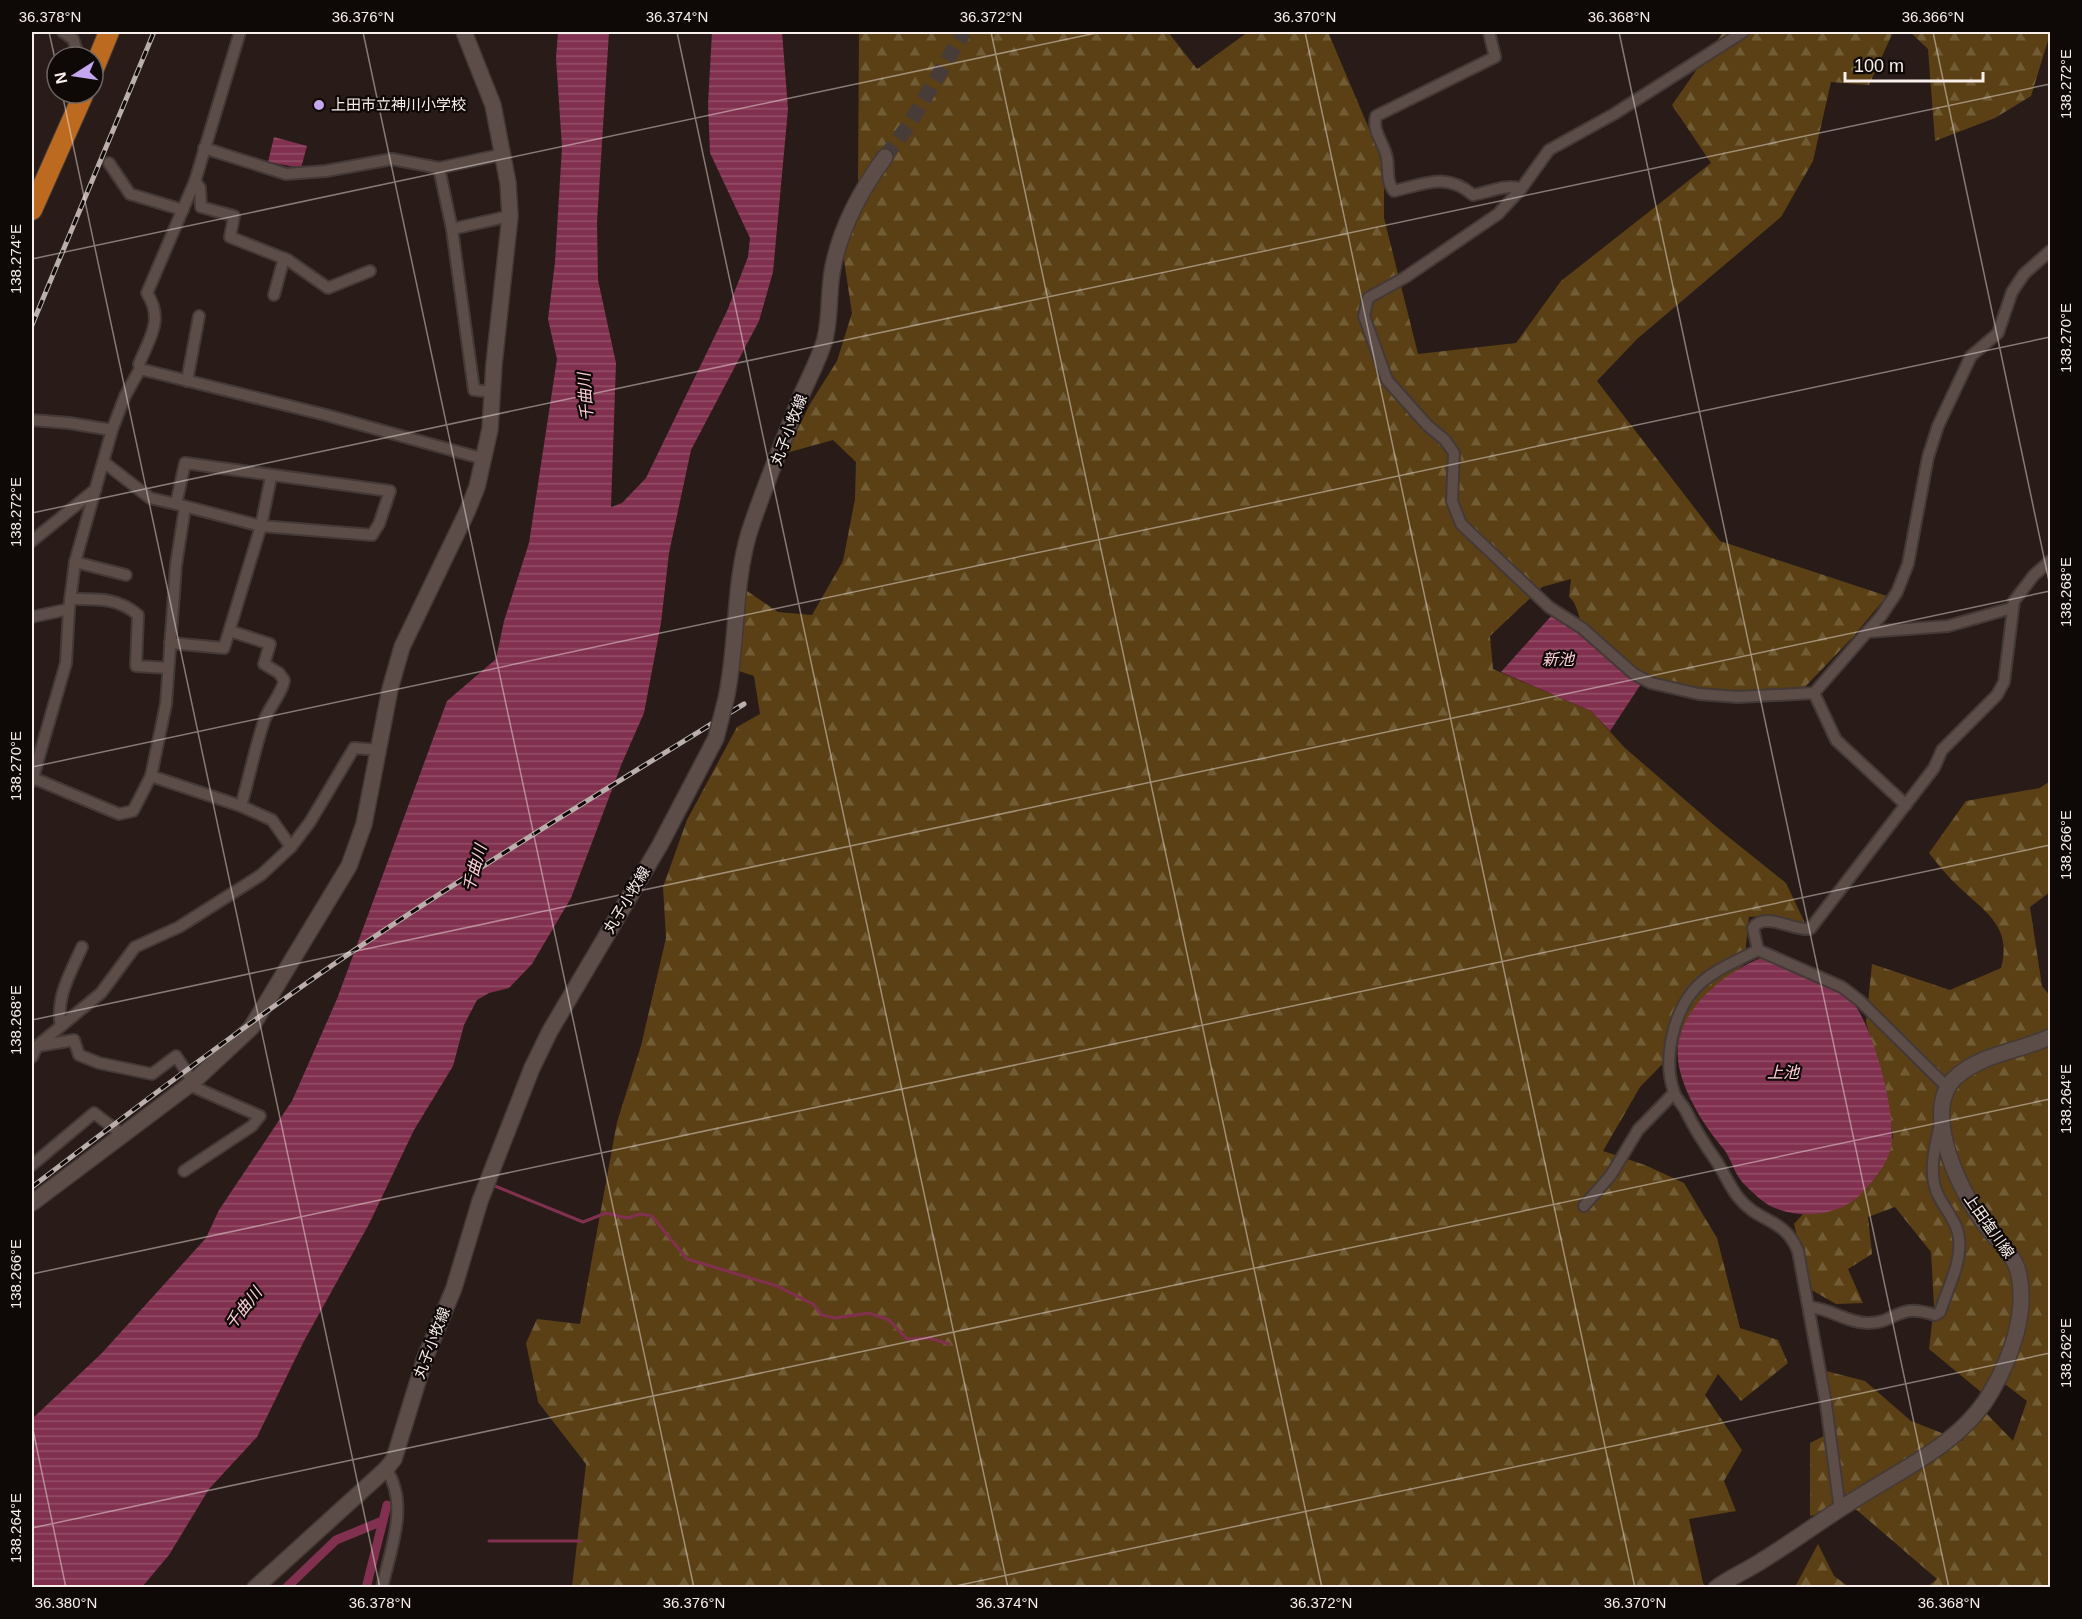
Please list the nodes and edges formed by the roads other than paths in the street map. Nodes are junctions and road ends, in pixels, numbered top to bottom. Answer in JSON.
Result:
{"nodes":[{"id":1,"x":63,"y":32,"type":"edge"},
{"id":2,"x":109,"y":32,"type":"edge"},
{"id":3,"x":240,"y":32,"type":"edge"},
{"id":4,"x":464,"y":32,"type":"edge"},
{"id":5,"x":1489,"y":32,"type":"edge"},
{"id":6,"x":1743,"y":32,"type":"edge"},
{"id":7,"x":77,"y":45,"type":"edge"},
{"id":8,"x":102,"y":45,"type":"edge"},
{"id":9,"x":79,"y":105,"type":"edge"},
{"id":10,"x":204,"y":148,"type":"junction"},
{"id":11,"x":504,"y":154,"type":"junction"},
{"id":12,"x":885,"y":157,"type":"tunnel mouth"},
{"id":13,"x":109,"y":163,"type":"dead end"},
{"id":14,"x":439,"y":168,"type":"junction"},
{"id":15,"x":195,"y":181,"type":"junction"},
{"id":16,"x":1521,"y":189,"type":"junction"},
{"id":17,"x":32,"y":210,"type":"edge"},
{"id":18,"x":183,"y":210,"type":"junction"},
{"id":19,"x":510,"y":216,"type":"junction"},
{"id":20,"x":452,"y":229,"type":"junction"},
{"id":21,"x":2050,"y":251,"type":"edge"},
{"id":22,"x":284,"y":258,"type":"junction"},
{"id":23,"x":370,"y":272,"type":"dead end"},
{"id":24,"x":273,"y":295,"type":"dead end"},
{"id":25,"x":199,"y":316,"type":"dead end"},
{"id":26,"x":140,"y":369,"type":"junction"},
{"id":27,"x":187,"y":381,"type":"junction"},
{"id":28,"x":493,"y":392,"type":"junction"},
{"id":29,"x":32,"y":420,"type":"edge"},
{"id":30,"x":112,"y":430,"type":"junction"},
{"id":31,"x":484,"y":459,"type":"junction"},
{"id":32,"x":105,"y":463,"type":"junction"},
{"id":33,"x":271,"y":477,"type":"junction"},
{"id":34,"x":96,"y":489,"type":"junction"},
{"id":35,"x":180,"y":506,"type":"junction"},
{"id":36,"x":261,"y":526,"type":"junction"},
{"id":37,"x":32,"y":541,"type":"edge"},
{"id":38,"x":2050,"y":561,"type":"edge"},
{"id":39,"x":75,"y":562,"type":"junction"},
{"id":40,"x":126,"y":575,"type":"dead end"},
{"id":41,"x":69,"y":604,"type":"junction"},
{"id":42,"x":2012,"y":608,"type":"junction"},
{"id":43,"x":32,"y":617,"type":"edge"},
{"id":44,"x":230,"y":631,"type":"junction"},
{"id":45,"x":1867,"y":632,"type":"junction"},
{"id":46,"x":170,"y":643,"type":"junction"},
{"id":47,"x":168,"y":668,"type":"junction"},
{"id":48,"x":1814,"y":693,"type":"junction"},
{"id":49,"x":379,"y":750,"type":"junction"},
{"id":50,"x":151,"y":776,"type":"junction"},
{"id":51,"x":32,"y":780,"type":"edge"},
{"id":52,"x":1906,"y":805,"type":"junction"},
{"id":53,"x":241,"y":806,"type":"junction"},
{"id":54,"x":291,"y":847,"type":"junction"},
{"id":55,"x":82,"y":947,"type":"dead end"},
{"id":56,"x":1758,"y":950,"type":"junction"},
{"id":57,"x":61,"y":1026,"type":"junction"},
{"id":58,"x":2050,"y":1038,"type":"edge"},
{"id":59,"x":37,"y":1046,"type":"junction"},
{"id":60,"x":32,"y":1057,"type":"edge"},
{"id":61,"x":191,"y":1084,"type":"junction"},
{"id":62,"x":1947,"y":1087,"type":"junction"},
{"id":63,"x":1674,"y":1093,"type":"junction"},
{"id":64,"x":1941,"y":1117,"type":"junction"},
{"id":65,"x":123,"y":1135,"type":"junction"},
{"id":66,"x":32,"y":1165,"type":"edge"},
{"id":67,"x":184,"y":1171,"type":"dead end"},
{"id":68,"x":32,"y":1203,"type":"edge"},
{"id":69,"x":1584,"y":1206,"type":"dead end"},
{"id":70,"x":1809,"y":1307,"type":"junction"},
{"id":71,"x":386,"y":1469,"type":"junction"},
{"id":72,"x":1840,"y":1510,"type":"junction"},
{"id":73,"x":255,"y":1587,"type":"edge"},
{"id":74,"x":382,"y":1587,"type":"edge"},
{"id":75,"x":1716,"y":1587,"type":"edge"}],
"edges":[{"from":1,"to":7,"type":"street"},
{"from":2,"to":8,"type":"highway"},
{"from":3,"to":10,"type":"street"},
{"from":4,"to":11,"type":"street"},
{"from":5,"to":16,"type":"street"},
{"from":6,"to":16,"type":"street"},
{"from":9,"to":17,"type":"highway"},
{"from":10,"to":14,"type":"street"},
{"from":10,"to":15,"type":"street"},
{"from":11,"to":14,"type":"street"},
{"from":11,"to":19,"type":"street"},
{"from":12,"to":71,"type":"street","name":"丸子小牧線","bridge":true},
{"from":13,"to":18,"type":"street"},
{"from":14,"to":20,"type":"street"},
{"from":15,"to":18,"type":"street"},
{"from":15,"to":22,"type":"street"},
{"from":16,"to":48,"type":"street"},
{"from":18,"to":26,"type":"street"},
{"from":19,"to":20,"type":"street"},
{"from":19,"to":28,"type":"street"},
{"from":20,"to":28,"type":"street"},
{"from":21,"to":45,"type":"street"},
{"from":22,"to":23,"type":"street"},
{"from":22,"to":24,"type":"street"},
{"from":25,"to":27,"type":"street"},
{"from":26,"to":27,"type":"street"},
{"from":26,"to":30,"type":"street"},
{"from":27,"to":31,"type":"street"},
{"from":28,"to":31,"type":"street"},
{"from":29,"to":30,"type":"street"},
{"from":30,"to":32,"type":"street"},
{"from":31,"to":49,"type":"street"},
{"from":32,"to":34,"type":"street"},
{"from":32,"to":35,"type":"street"},
{"from":33,"to":35,"type":"street"},
{"from":33,"to":36,"type":"street"},
{"from":33,"to":36,"type":"street"},
{"from":34,"to":37,"type":"street"},
{"from":34,"to":39,"type":"street"},
{"from":35,"to":36,"type":"street"},
{"from":35,"to":46,"type":"street"},
{"from":36,"to":44,"type":"street"},
{"from":38,"to":42,"type":"street"},
{"from":39,"to":40,"type":"street"},
{"from":39,"to":41,"type":"street"},
{"from":41,"to":43,"type":"street"},
{"from":41,"to":47,"type":"street"},
{"from":41,"to":51,"type":"street"},
{"from":42,"to":45,"type":"street"},
{"from":42,"to":52,"type":"street"},
{"from":44,"to":46,"type":"street"},
{"from":44,"to":53,"type":"street"},
{"from":45,"to":48,"type":"street"},
{"from":46,"to":47,"type":"street"},
{"from":47,"to":50,"type":"street"},
{"from":48,"to":52,"type":"street"},
{"from":49,"to":54,"type":"street"},
{"from":49,"to":61,"type":"street"},
{"from":50,"to":51,"type":"street"},
{"from":50,"to":53,"type":"street"},
{"from":52,"to":56,"type":"street"},
{"from":53,"to":54,"type":"street"},
{"from":54,"to":57,"type":"street"},
{"from":55,"to":57,"type":"street"},
{"from":56,"to":62,"type":"street"},
{"from":56,"to":63,"type":"street"},
{"from":57,"to":59,"type":"street"},
{"from":58,"to":62,"type":"street"},
{"from":59,"to":60,"type":"street"},
{"from":59,"to":61,"type":"street"},
{"from":61,"to":65,"type":"street"},
{"from":61,"to":67,"type":"street"},
{"from":62,"to":64,"type":"street","name":"上田塩川線"},
{"from":63,"to":69,"type":"street"},
{"from":63,"to":70,"type":"street"},
{"from":64,"to":70,"type":"street"},
{"from":64,"to":72,"type":"street","name":"上田塩川線"},
{"from":65,"to":66,"type":"street"},
{"from":65,"to":68,"type":"street"},
{"from":70,"to":72,"type":"street"},
{"from":71,"to":73,"type":"street","name":"丸子小牧線"},
{"from":71,"to":74,"type":"street"},
{"from":72,"to":75,"type":"street","name":"上田塩川線"}]}
